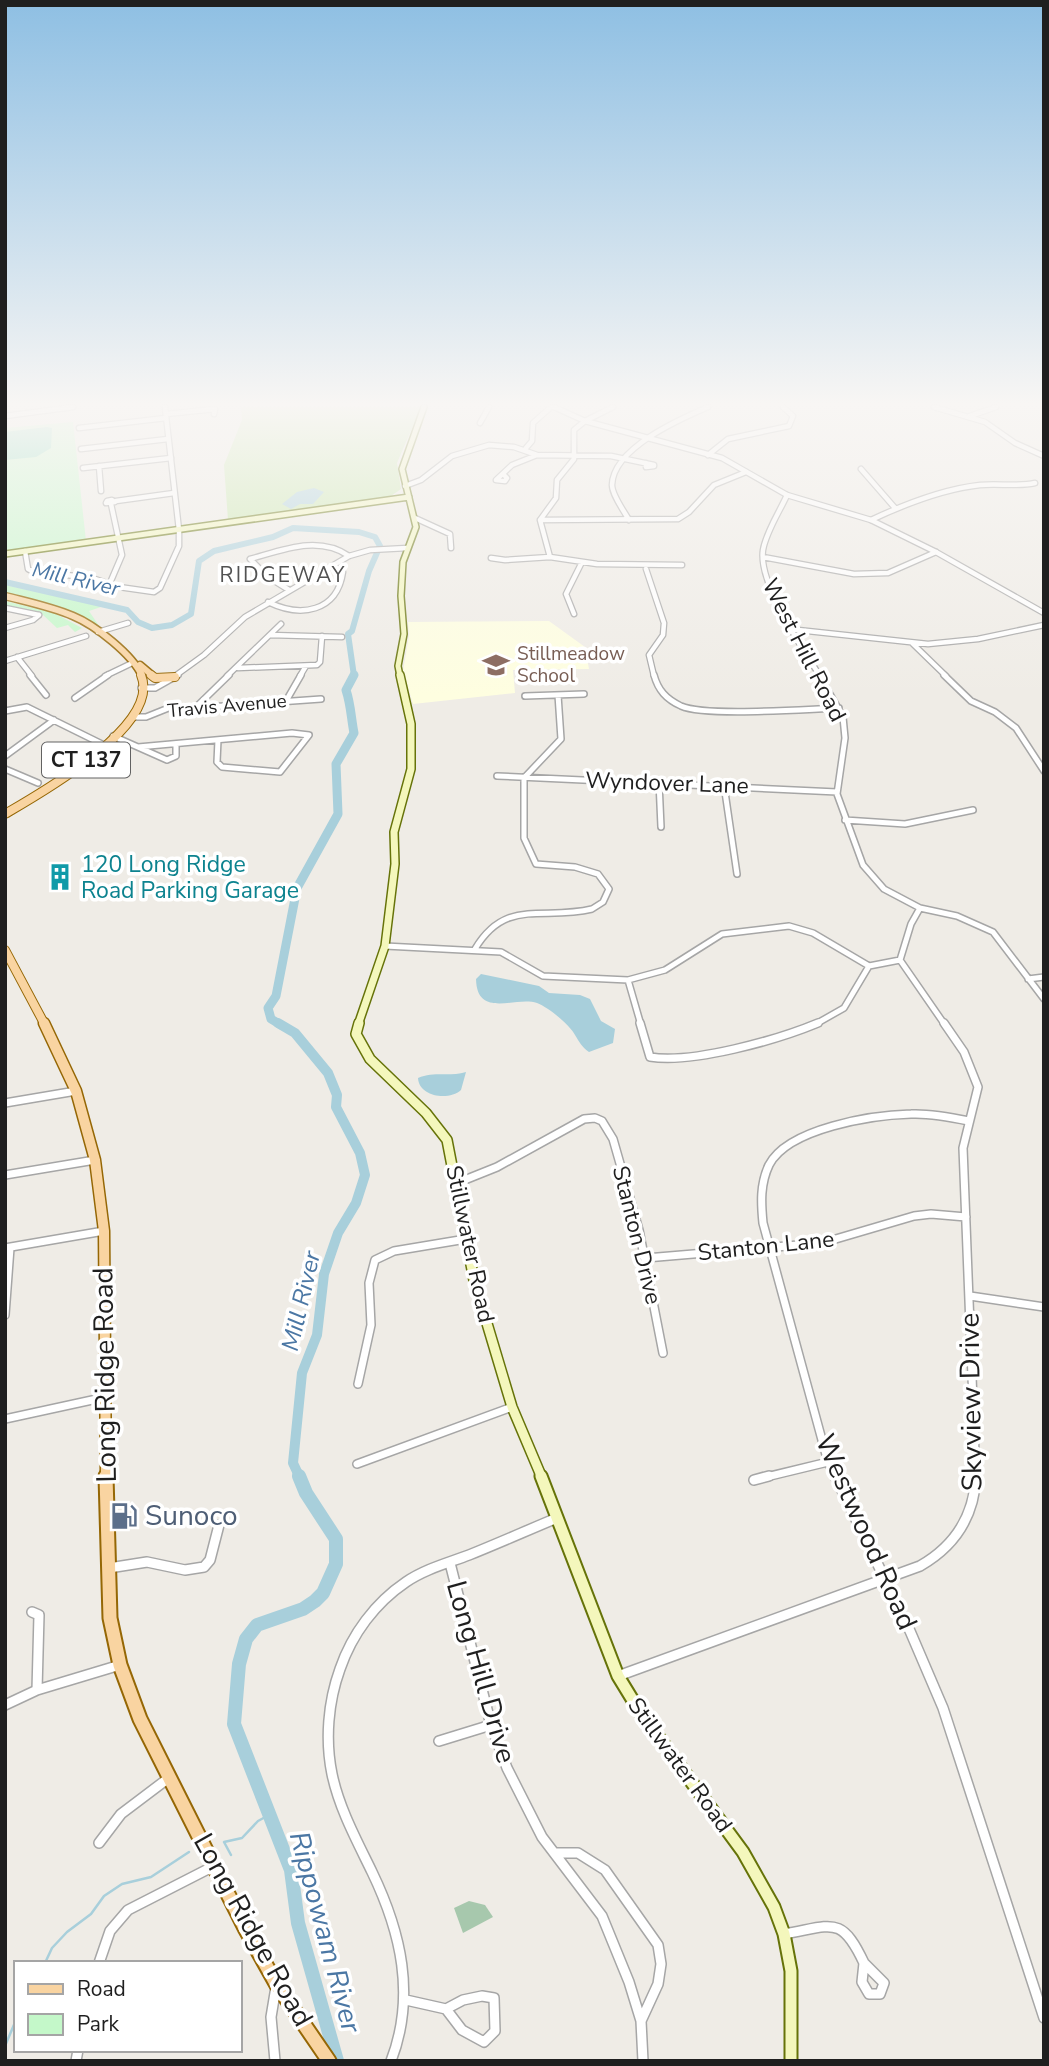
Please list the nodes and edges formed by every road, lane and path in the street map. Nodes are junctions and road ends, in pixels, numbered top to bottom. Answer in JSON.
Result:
{"nodes":[{"id":1,"x":113,"y":503,"type":"edge"},
{"id":2,"x":175,"y":503,"type":"edge"},
{"id":3,"x":360,"y":503,"type":"edge"},
{"id":4,"x":411,"y":503,"type":"edge"},
{"id":5,"x":552,"y":503,"type":"edge"},
{"id":6,"x":620,"y":503,"type":"edge"},
{"id":7,"x":696,"y":503,"type":"edge"},
{"id":8,"x":782,"y":503,"type":"edge"},
{"id":9,"x":815,"y":503,"type":"edge"},
{"id":10,"x":891,"y":503,"type":"edge"},
{"id":11,"x":912,"y":503,"type":"edge"},
{"id":12,"x":895,"y":508,"type":"junction"},
{"id":13,"x":415,"y":519,"type":"junction"},
{"id":14,"x":540,"y":520,"type":"junction"},
{"id":15,"x":629,"y":520,"type":"junction"},
{"id":16,"x":871,"y":520,"type":"junction"},
{"id":17,"x":426,"y":524,"type":"junction"},
{"id":18,"x":416,"y":527,"type":"junction"},
{"id":19,"x":179,"y":530,"type":"junction"},
{"id":20,"x":119,"y":538,"type":"junction"},
{"id":21,"x":451,"y":547,"type":"dead end"},
{"id":22,"x":407,"y":548,"type":"junction"},
{"id":23,"x":25,"y":551,"type":"junction"},
{"id":24,"x":936,"y":552,"type":"junction"},
{"id":25,"x":5,"y":554,"type":"edge"},
{"id":26,"x":349,"y":556,"type":"junction"},
{"id":27,"x":550,"y":557,"type":"junction"},
{"id":28,"x":763,"y":557,"type":"junction"},
{"id":29,"x":491,"y":558,"type":"dead end"},
{"id":30,"x":582,"y":562,"type":"junction"},
{"id":31,"x":682,"y":565,"type":"dead end"},
{"id":32,"x":332,"y":566,"type":"junction"},
{"id":33,"x":646,"y":569,"type":"dead end"},
{"id":34,"x":110,"y":583,"type":"junction"},
{"id":35,"x":289,"y":590,"type":"junction"},
{"id":36,"x":5,"y":598,"type":"edge"},
{"id":37,"x":268,"y":602,"type":"junction"},
{"id":38,"x":5,"y":608,"type":"edge"},
{"id":39,"x":1044,"y":613,"type":"edge"},
{"id":40,"x":574,"y":614,"type":"dead end"},
{"id":41,"x":128,"y":623,"type":"dead end"},
{"id":42,"x":281,"y":624,"type":"dead end"},
{"id":43,"x":1044,"y":625,"type":"edge"},
{"id":44,"x":5,"y":628,"type":"edge"},
{"id":45,"x":789,"y":629,"type":"junction"},
{"id":46,"x":98,"y":632,"type":"junction"},
{"id":47,"x":270,"y":635,"type":"junction"},
{"id":48,"x":86,"y":636,"type":"dead end"},
{"id":49,"x":322,"y":636,"type":"junction"},
{"id":50,"x":342,"y":637,"type":"dead end"},
{"id":51,"x":912,"y":643,"type":"junction"},
{"id":52,"x":17,"y":657,"type":"junction"},
{"id":53,"x":5,"y":661,"type":"edge"},
{"id":54,"x":133,"y":664,"type":"junction"},
{"id":55,"x":306,"y":666,"type":"junction"},
{"id":56,"x":238,"y":668,"type":"junction"},
{"id":57,"x":175,"y":677,"type":"joint"},
{"id":58,"x":162,"y":683,"type":"junction"},
{"id":59,"x":142,"y":688,"type":"junction"},
{"id":60,"x":584,"y":694,"type":"dead end"},
{"id":61,"x":47,"y":695,"type":"dead end"},
{"id":62,"x":558,"y":695,"type":"junction"},
{"id":63,"x":525,"y":696,"type":"dead end"},
{"id":64,"x":75,"y":698,"type":"dead end"},
{"id":65,"x":321,"y":699,"type":"dead end"},
{"id":66,"x":143,"y":700,"type":"junction"},
{"id":67,"x":286,"y":701,"type":"junction"},
{"id":68,"x":195,"y":708,"type":"junction"},
{"id":69,"x":839,"y":708,"type":"junction"},
{"id":70,"x":5,"y":711,"type":"edge"},
{"id":71,"x":134,"y":717,"type":"junction"},
{"id":72,"x":54,"y":720,"type":"junction"},
{"id":73,"x":115,"y":737,"type":"junction"},
{"id":74,"x":218,"y":740,"type":"junction"},
{"id":75,"x":176,"y":744,"type":"junction"},
{"id":76,"x":104,"y":745,"type":"junction"},
{"id":77,"x":138,"y":747,"type":"junction"},
{"id":78,"x":5,"y":756,"type":"edge"},
{"id":79,"x":5,"y":769,"type":"edge"},
{"id":80,"x":1044,"y":771,"type":"edge"},
{"id":81,"x":497,"y":776,"type":"dead end"},
{"id":82,"x":524,"y":778,"type":"junction"},
{"id":83,"x":659,"y":782,"type":"junction"},
{"id":84,"x":38,"y":783,"type":"dead end"},
{"id":85,"x":724,"y":785,"type":"junction"},
{"id":86,"x":837,"y":792,"type":"junction"},
{"id":87,"x":5,"y":808,"type":"edge"},
{"id":88,"x":973,"y":810,"type":"dead end"},
{"id":89,"x":5,"y":814,"type":"edge"},
{"id":90,"x":845,"y":820,"type":"junction"},
{"id":91,"x":661,"y":827,"type":"dead end"},
{"id":92,"x":737,"y":874,"type":"dead end"},
{"id":93,"x":920,"y":908,"type":"junction"},
{"id":94,"x":385,"y":946,"type":"junction"},
{"id":95,"x":475,"y":949,"type":"junction"},
{"id":96,"x":5,"y":950,"type":"edge"},
{"id":97,"x":900,"y":960,"type":"junction"},
{"id":98,"x":869,"y":966,"type":"junction"},
{"id":99,"x":1044,"y":977,"type":"edge"},
{"id":100,"x":1028,"y":979,"type":"junction"},
{"id":101,"x":628,"y":981,"type":"junction"},
{"id":102,"x":1044,"y":999,"type":"edge"},
{"id":103,"x":76,"y":1091,"type":"junction"},
{"id":104,"x":5,"y":1103,"type":"edge"},
{"id":105,"x":969,"y":1121,"type":"junction"},
{"id":106,"x":95,"y":1160,"type":"junction"},
{"id":107,"x":5,"y":1175,"type":"edge"},
{"id":108,"x":457,"y":1183,"type":"junction"},
{"id":109,"x":966,"y":1217,"type":"junction"},
{"id":110,"x":104,"y":1231,"type":"junction"},
{"id":111,"x":467,"y":1239,"type":"junction"},
{"id":112,"x":7,"y":1248,"type":"edge"},
{"id":113,"x":771,"y":1248,"type":"junction"},
{"id":114,"x":646,"y":1258,"type":"junction"},
{"id":115,"x":970,"y":1296,"type":"junction"},
{"id":116,"x":1044,"y":1307,"type":"edge"},
{"id":117,"x":5,"y":1315,"type":"edge"},
{"id":118,"x":663,"y":1353,"type":"dead end"},
{"id":119,"x":358,"y":1384,"type":"dead end"},
{"id":120,"x":106,"y":1397,"type":"junction"},
{"id":121,"x":512,"y":1407,"type":"junction"},
{"id":122,"x":5,"y":1419,"type":"edge"},
{"id":123,"x":828,"y":1462,"type":"junction"},
{"id":124,"x":358,"y":1464,"type":"dead end"},
{"id":125,"x":754,"y":1480,"type":"dead end"},
{"id":126,"x":557,"y":1518,"type":"junction"},
{"id":127,"x":219,"y":1525,"type":"dead end"},
{"id":128,"x":450,"y":1563,"type":"junction"},
{"id":129,"x":107,"y":1568,"type":"junction"},
{"id":130,"x":886,"y":1580,"type":"junction"},
{"id":131,"x":32,"y":1612,"type":"dead end"},
{"id":132,"x":120,"y":1665,"type":"junction"},
{"id":133,"x":618,"y":1676,"type":"junction"},
{"id":134,"x":37,"y":1690,"type":"junction"},
{"id":135,"x":5,"y":1705,"type":"edge"},
{"id":136,"x":491,"y":1725,"type":"junction"},
{"id":137,"x":439,"y":1741,"type":"dead end"},
{"id":138,"x":170,"y":1777,"type":"junction"},
{"id":139,"x":99,"y":1843,"type":"dead end"},
{"id":140,"x":555,"y":1853,"type":"junction"},
{"id":141,"x":214,"y":1866,"type":"junction"},
{"id":142,"x":784,"y":1934,"type":"junction"},
{"id":143,"x":100,"y":1961,"type":"edge"},
{"id":144,"x":864,"y":1963,"type":"dead end"},
{"id":145,"x":277,"y":1985,"type":"junction"},
{"id":146,"x":405,"y":2000,"type":"junction"},
{"id":147,"x":446,"y":2009,"type":"junction"},
{"id":148,"x":1044,"y":2018,"type":"edge"},
{"id":149,"x":641,"y":2021,"type":"junction"},
{"id":150,"x":275,"y":2061,"type":"edge"},
{"id":151,"x":329,"y":2061,"type":"edge"},
{"id":152,"x":391,"y":2061,"type":"edge"},
{"id":153,"x":643,"y":2061,"type":"edge"},
{"id":154,"x":790,"y":2061,"type":"edge"}],
"edges":[{"from":1,"to":20,"type":"street"},
{"from":2,"to":19,"type":"street"},
{"from":3,"to":19,"type":"main road"},
{"from":4,"to":13,"type":"main road"},
{"from":5,"to":14,"type":"street"},
{"from":6,"to":15,"type":"street"},
{"from":7,"to":15,"type":"street"},
{"from":8,"to":28,"type":"street","name":"West Hill Road"},
{"from":9,"to":16,"type":"street"},
{"from":10,"to":12,"type":"street"},
{"from":11,"to":12,"type":"street"},
{"from":12,"to":16,"type":"street"},
{"from":13,"to":17,"type":"street"},
{"from":13,"to":18,"type":"main road"},
{"from":14,"to":15,"type":"street"},
{"from":14,"to":27,"type":"street"},
{"from":16,"to":24,"type":"street"},
{"from":17,"to":18,"type":"street"},
{"from":17,"to":21,"type":"street"},
{"from":18,"to":22,"type":"main road","name":"Stillwater Road"},
{"from":19,"to":20,"type":"main road"},
{"from":19,"to":34,"type":"street"},
{"from":20,"to":23,"type":"main road"},
{"from":20,"to":34,"type":"street"},
{"from":22,"to":26,"type":"street"},
{"from":22,"to":94,"type":"main road","name":"Stillwater Road"},
{"from":23,"to":25,"type":"main road"},
{"from":23,"to":34,"type":"street"},
{"from":24,"to":28,"type":"street"},
{"from":24,"to":39,"type":"street"},
{"from":26,"to":32,"type":"street"},
{"from":26,"to":35,"type":"street"},
{"from":27,"to":29,"type":"street"},
{"from":27,"to":30,"type":"street"},
{"from":28,"to":45,"type":"street","name":"West Hill Road"},
{"from":30,"to":31,"type":"street"},
{"from":30,"to":40,"type":"street"},
{"from":32,"to":35,"type":"street"},
{"from":32,"to":37,"type":"street"},
{"from":33,"to":69,"type":"street"},
{"from":35,"to":37,"type":"street"},
{"from":36,"to":46,"type":"main road"},
{"from":36,"to":54,"type":"main road"},
{"from":37,"to":57,"type":"street"},
{"from":38,"to":44,"type":"street"},
{"from":41,"to":46,"type":"street"},
{"from":42,"to":47,"type":"street"},
{"from":43,"to":51,"type":"street"},
{"from":45,"to":51,"type":"street"},
{"from":45,"to":69,"type":"street","name":"West Hill Road"},
{"from":46,"to":54,"type":"main road"},
{"from":47,"to":49,"type":"street"},
{"from":47,"to":56,"type":"street"},
{"from":48,"to":52,"type":"street"},
{"from":49,"to":50,"type":"street"},
{"from":49,"to":55,"type":"street"},
{"from":51,"to":80,"type":"street"},
{"from":52,"to":53,"type":"street"},
{"from":52,"to":61,"type":"street"},
{"from":54,"to":58,"type":"main road"},
{"from":54,"to":59,"type":"main road"},
{"from":54,"to":64,"type":"street"},
{"from":55,"to":56,"type":"street"},
{"from":55,"to":67,"type":"street"},
{"from":56,"to":68,"type":"street"},
{"from":57,"to":58,"type":"main road"},
{"from":58,"to":59,"type":"street"},
{"from":58,"to":66,"type":"street"},
{"from":59,"to":66,"type":"main road","number":"CT 137"},
{"from":59,"to":73,"type":"main road","number":"CT 137"},
{"from":60,"to":62,"type":"street"},
{"from":62,"to":63,"type":"street"},
{"from":62,"to":82,"type":"street"},
{"from":65,"to":67,"type":"street","name":"Travis Avenue"},
{"from":66,"to":71,"type":"main road","number":"CT 137"},
{"from":67,"to":68,"type":"street","name":"Travis Avenue"},
{"from":68,"to":71,"type":"street","name":"Travis Avenue"},
{"from":69,"to":86,"type":"street","name":"West Hill Road"},
{"from":70,"to":72,"type":"street"},
{"from":71,"to":73,"type":"main road","number":"CT 137"},
{"from":72,"to":76,"type":"street"},
{"from":72,"to":78,"type":"street"},
{"from":73,"to":76,"type":"main road","number":"CT 137"},
{"from":73,"to":77,"type":"street"},
{"from":74,"to":74,"type":"street"},
{"from":74,"to":75,"type":"street"},
{"from":75,"to":77,"type":"street"},
{"from":75,"to":77,"type":"street"},
{"from":76,"to":87,"type":"main road","number":"CT 137"},
{"from":76,"to":89,"type":"main road","number":"CT 137"},
{"from":79,"to":84,"type":"street"},
{"from":81,"to":82,"type":"street","name":"Wyndover Lane"},
{"from":82,"to":83,"type":"street","name":"Wyndover Lane"},
{"from":82,"to":95,"type":"street"},
{"from":83,"to":85,"type":"street","name":"Wyndover Lane"},
{"from":83,"to":91,"type":"street"},
{"from":85,"to":86,"type":"street","name":"Wyndover Lane"},
{"from":85,"to":92,"type":"street"},
{"from":86,"to":90,"type":"street","name":"West Hill Road"},
{"from":88,"to":90,"type":"street"},
{"from":90,"to":93,"type":"street","name":"West Hill Road"},
{"from":93,"to":97,"type":"street"},
{"from":93,"to":100,"type":"street","name":"West Hill Road"},
{"from":94,"to":95,"type":"street"},
{"from":94,"to":108,"type":"main road","name":"Stillwater Road"},
{"from":95,"to":101,"type":"street"},
{"from":96,"to":103,"type":"main road","name":"Long Ridge Road"},
{"from":97,"to":98,"type":"street"},
{"from":97,"to":105,"type":"street","name":"Skyview Drive"},
{"from":98,"to":101,"type":"street"},
{"from":98,"to":101,"type":"street"},
{"from":99,"to":100,"type":"street"},
{"from":100,"to":102,"type":"street","name":"West Hill Road"},
{"from":103,"to":104,"type":"street"},
{"from":103,"to":106,"type":"main road","name":"Long Ridge Road"},
{"from":105,"to":109,"type":"street","name":"Skyview Drive"},
{"from":105,"to":113,"type":"street","name":"Westwood Road"},
{"from":106,"to":107,"type":"street"},
{"from":106,"to":110,"type":"main road","name":"Long Ridge Road"},
{"from":108,"to":111,"type":"main road","name":"Stillwater Road"},
{"from":108,"to":114,"type":"street","name":"Stanton Drive"},
{"from":109,"to":113,"type":"street","name":"Stanton Lane"},
{"from":109,"to":115,"type":"street","name":"Skyview Drive"},
{"from":110,"to":112,"type":"street"},
{"from":110,"to":120,"type":"main road","name":"Long Ridge Road"},
{"from":111,"to":119,"type":"street"},
{"from":111,"to":121,"type":"main road","name":"Stillwater Road"},
{"from":112,"to":117,"type":"street"},
{"from":113,"to":114,"type":"street","name":"Stanton Lane"},
{"from":113,"to":123,"type":"street","name":"Westwood Road"},
{"from":114,"to":118,"type":"street","name":"Stanton Drive"},
{"from":115,"to":116,"type":"street"},
{"from":115,"to":130,"type":"street","name":"Skyview Drive"},
{"from":120,"to":122,"type":"street"},
{"from":120,"to":129,"type":"main road","name":"Long Ridge Road"},
{"from":121,"to":124,"type":"street"},
{"from":121,"to":126,"type":"main road","name":"Stillwater Road"},
{"from":123,"to":125,"type":"street"},
{"from":123,"to":130,"type":"street","name":"Westwood Road"},
{"from":126,"to":128,"type":"street"},
{"from":126,"to":133,"type":"main road","name":"Stillwater Road"},
{"from":127,"to":129,"type":"street"},
{"from":128,"to":136,"type":"street","name":"Long Hill Drive"},
{"from":128,"to":146,"type":"street"},
{"from":129,"to":132,"type":"main road","name":"Long Ridge Road"},
{"from":130,"to":133,"type":"street","name":"Skyview Drive"},
{"from":130,"to":148,"type":"street","name":"Westwood Road"},
{"from":131,"to":134,"type":"street"},
{"from":132,"to":134,"type":"street"},
{"from":132,"to":138,"type":"main road","name":"Long Ridge Road"},
{"from":133,"to":142,"type":"main road","name":"Stillwater Road"},
{"from":134,"to":135,"type":"street"},
{"from":136,"to":137,"type":"street"},
{"from":136,"to":140,"type":"street","name":"Long Hill Drive"},
{"from":138,"to":139,"type":"street"},
{"from":138,"to":141,"type":"main road","name":"Long Ridge Road"},
{"from":140,"to":149,"type":"street","name":"Long Hill Drive"},
{"from":140,"to":149,"type":"street","name":"Long Hill Drive"},
{"from":141,"to":143,"type":"street"},
{"from":141,"to":145,"type":"main road","name":"Long Ridge Road"},
{"from":142,"to":144,"type":"street"},
{"from":142,"to":154,"type":"main road","name":"Stillwater Road"},
{"from":145,"to":150,"type":"street"},
{"from":145,"to":151,"type":"main road","name":"Long Ridge Road"},
{"from":146,"to":147,"type":"street"},
{"from":146,"to":152,"type":"street"},
{"from":147,"to":147,"type":"street"},
{"from":149,"to":153,"type":"street","name":"Long Hill Drive"}]}
